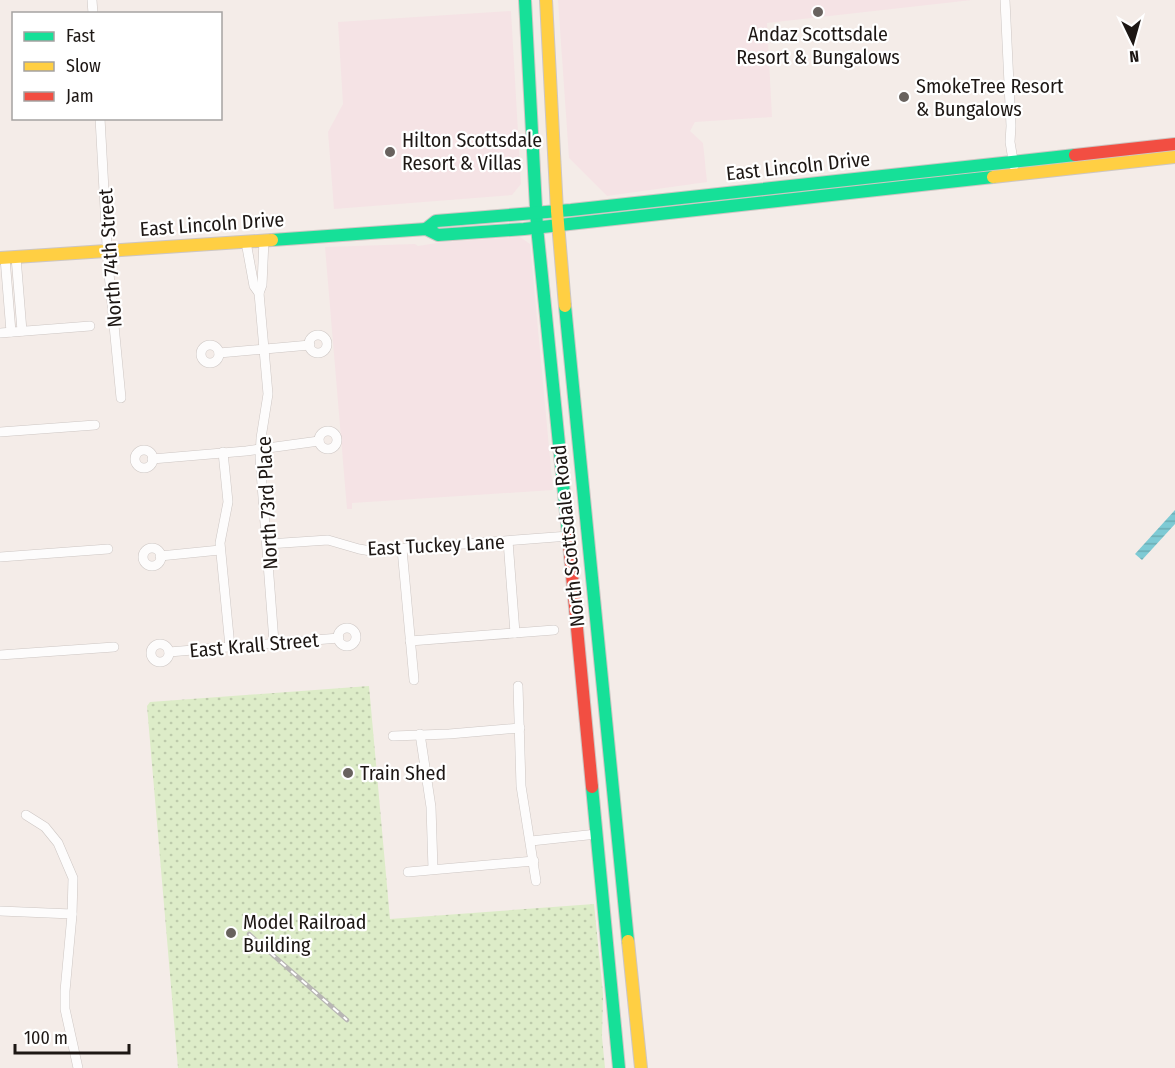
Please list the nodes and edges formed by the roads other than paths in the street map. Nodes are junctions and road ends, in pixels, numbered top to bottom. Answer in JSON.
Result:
{"nodes":[{"id":1,"x":525,"y":0,"type":"edge"},
{"id":2,"x":546,"y":0,"type":"edge"},
{"id":3,"x":1005,"y":0,"type":"edge"},
{"id":4,"x":100,"y":120,"type":"edge"},
{"id":5,"x":1175,"y":144,"type":"edge"},
{"id":6,"x":1175,"y":157,"type":"edge"},
{"id":7,"x":1015,"y":169,"type":"junction"},
{"id":8,"x":557,"y":211,"type":"junction"},
{"id":9,"x":536,"y":213,"type":"junction"},
{"id":10,"x":558,"y":226,"type":"junction"},
{"id":11,"x":537,"y":227,"type":"junction"},
{"id":12,"x":426,"y":229,"type":"junction"},
{"id":13,"x":264,"y":240,"type":"junction"},
{"id":14,"x":246,"y":242,"type":"junction"},
{"id":15,"x":108,"y":250,"type":"junction"},
{"id":16,"x":7,"y":258,"type":"edge"},
{"id":17,"x":259,"y":293,"type":"junction"},
{"id":18,"x":90,"y":326,"type":"dead end"},
{"id":19,"x":22,"y":331,"type":"junction"},
{"id":20,"x":11,"y":332,"type":"junction"},
{"id":21,"x":0,"y":333,"type":"edge"},
{"id":22,"x":310,"y":345,"type":"dead end"},
{"id":23,"x":264,"y":349,"type":"junction"},
{"id":24,"x":219,"y":353,"type":"dead end"},
{"id":25,"x":121,"y":398,"type":"dead end"},
{"id":26,"x":574,"y":405,"type":"junction"},
{"id":27,"x":556,"y":407,"type":"junction"},
{"id":28,"x":95,"y":425,"type":"dead end"},
{"id":29,"x":0,"y":432,"type":"edge"},
{"id":30,"x":319,"y":441,"type":"dead end"},
{"id":31,"x":260,"y":447,"type":"junction"},
{"id":32,"x":223,"y":452,"type":"junction"},
{"id":33,"x":152,"y":459,"type":"dead end"},
{"id":34,"x":583,"y":484,"type":"junction"},
{"id":35,"x":569,"y":536,"type":"junction"},
{"id":36,"x":508,"y":541,"type":"junction"},
{"id":37,"x":268,"y":544,"type":"junction"},
{"id":38,"x":108,"y":549,"type":"dead end"},
{"id":39,"x":402,"y":549,"type":"junction"},
{"id":40,"x":220,"y":550,"type":"junction"},
{"id":41,"x":160,"y":556,"type":"dead end"},
{"id":42,"x":0,"y":557,"type":"edge"},
{"id":43,"x":595,"y":616,"type":"junction"},
{"id":44,"x":554,"y":630,"type":"dead end"},
{"id":45,"x":515,"y":633,"type":"junction"},
{"id":46,"x":339,"y":638,"type":"dead end"},
{"id":47,"x":410,"y":641,"type":"junction"},
{"id":48,"x":274,"y":642,"type":"junction"},
{"id":49,"x":114,"y":647,"type":"dead end"},
{"id":50,"x":230,"y":647,"type":"junction"},
{"id":51,"x":169,"y":652,"type":"dead end"},
{"id":52,"x":0,"y":655,"type":"edge"},
{"id":53,"x":414,"y":680,"type":"dead end"},
{"id":54,"x":518,"y":686,"type":"dead end"},
{"id":55,"x":520,"y":728,"type":"junction"},
{"id":56,"x":420,"y":734,"type":"junction"},
{"id":57,"x":393,"y":736,"type":"dead end"},
{"id":58,"x":609,"y":754,"type":"junction"},
{"id":59,"x":26,"y":815,"type":"dead end"},
{"id":60,"x":597,"y":834,"type":"junction"},
{"id":61,"x":531,"y":841,"type":"junction"},
{"id":62,"x":534,"y":861,"type":"junction"},
{"id":63,"x":434,"y":868,"type":"junction"},
{"id":64,"x":408,"y":872,"type":"dead end"},
{"id":65,"x":536,"y":881,"type":"dead end"},
{"id":66,"x":0,"y":911,"type":"edge"},
{"id":67,"x":72,"y":914,"type":"junction"},
{"id":68,"x":625,"y":921,"type":"junction"},
{"id":69,"x":78,"y":1068,"type":"edge"},
{"id":70,"x":619,"y":1068,"type":"edge"},
{"id":71,"x":641,"y":1068,"type":"edge"}],
"edges":[{"from":1,"to":9,"type":"main road","name":"North Scottsdale Road"},
{"from":2,"to":8,"type":"main road","name":"North Scottsdale Road"},
{"from":3,"to":7,"type":"street"},
{"from":4,"to":15,"type":"street","name":"North 74th Street"},
{"from":5,"to":7,"type":"main road","name":"East Lincoln Drive"},
{"from":6,"to":7,"type":"main road","name":"East Lincoln Drive"},
{"from":7,"to":8,"type":"main road","name":"East Lincoln Drive"},
{"from":7,"to":10,"type":"main road","name":"East Lincoln Drive"},
{"from":8,"to":9,"type":"main road","name":"East Lincoln Drive"},
{"from":8,"to":10,"type":"main road","name":"North Scottsdale Road"},
{"from":9,"to":11,"type":"main road","name":"North Scottsdale Road"},
{"from":9,"to":12,"type":"main road","name":"East Lincoln Drive"},
{"from":10,"to":11,"type":"main road","name":"East Lincoln Drive"},
{"from":10,"to":26,"type":"main road","name":"North Scottsdale Road"},
{"from":11,"to":12,"type":"main road","name":"East Lincoln Drive"},
{"from":11,"to":27,"type":"main road","name":"North Scottsdale Road"},
{"from":12,"to":13,"type":"main road","name":"East Lincoln Drive"},
{"from":13,"to":14,"type":"main road","name":"East Lincoln Drive"},
{"from":13,"to":17,"type":"street","name":"North 73rd Place"},
{"from":14,"to":15,"type":"main road","name":"East Lincoln Drive"},
{"from":14,"to":17,"type":"street","name":"North 73rd Place"},
{"from":15,"to":16,"type":"main road","name":"East Lincoln Drive"},
{"from":15,"to":25,"type":"street","name":"North 74th Street"},
{"from":16,"to":19,"type":"street"},
{"from":16,"to":20,"type":"street"},
{"from":17,"to":23,"type":"street","name":"North 73rd Place"},
{"from":18,"to":19,"type":"street"},
{"from":19,"to":20,"type":"street"},
{"from":20,"to":21,"type":"street"},
{"from":22,"to":23,"type":"street"},
{"from":23,"to":24,"type":"street"},
{"from":23,"to":31,"type":"street","name":"North 73rd Place"},
{"from":26,"to":27,"type":"main road"},
{"from":26,"to":34,"type":"main road","name":"North Scottsdale Road"},
{"from":27,"to":35,"type":"main road","name":"North Scottsdale Road"},
{"from":28,"to":29,"type":"street"},
{"from":30,"to":31,"type":"street"},
{"from":31,"to":32,"type":"street"},
{"from":31,"to":37,"type":"street","name":"North 73rd Place"},
{"from":32,"to":33,"type":"street"},
{"from":32,"to":40,"type":"street"},
{"from":34,"to":35,"type":"main road"},
{"from":34,"to":43,"type":"main road","name":"North Scottsdale Road"},
{"from":35,"to":36,"type":"street","name":"East Tuckey Lane"},
{"from":35,"to":43,"type":"main road"},
{"from":35,"to":60,"type":"main road","name":"North Scottsdale Road"},
{"from":36,"to":39,"type":"street","name":"East Tuckey Lane"},
{"from":36,"to":45,"type":"street"},
{"from":37,"to":39,"type":"street","name":"East Tuckey Lane"},
{"from":37,"to":48,"type":"street","name":"North 73rd Place"},
{"from":38,"to":42,"type":"street"},
{"from":39,"to":47,"type":"street"},
{"from":40,"to":41,"type":"street"},
{"from":40,"to":50,"type":"street"},
{"from":43,"to":58,"type":"main road","name":"North Scottsdale Road"},
{"from":44,"to":45,"type":"street"},
{"from":45,"to":47,"type":"street"},
{"from":46,"to":48,"type":"street","name":"East Krall Street"},
{"from":47,"to":53,"type":"street"},
{"from":48,"to":50,"type":"street","name":"East Krall Street"},
{"from":49,"to":52,"type":"street"},
{"from":50,"to":51,"type":"street","name":"East Krall Street"},
{"from":54,"to":55,"type":"street"},
{"from":55,"to":56,"type":"street"},
{"from":55,"to":61,"type":"street"},
{"from":56,"to":57,"type":"street"},
{"from":56,"to":63,"type":"street"},
{"from":58,"to":60,"type":"main road"},
{"from":58,"to":68,"type":"main road","name":"North Scottsdale Road"},
{"from":59,"to":67,"type":"street"},
{"from":60,"to":61,"type":"street"},
{"from":60,"to":68,"type":"main road"},
{"from":60,"to":70,"type":"main road","name":"North Scottsdale Road"},
{"from":61,"to":62,"type":"street"},
{"from":62,"to":63,"type":"street"},
{"from":62,"to":65,"type":"street"},
{"from":63,"to":64,"type":"street"},
{"from":66,"to":67,"type":"street"},
{"from":67,"to":69,"type":"street"},
{"from":68,"to":71,"type":"main road","name":"North Scottsdale Road"}]}
